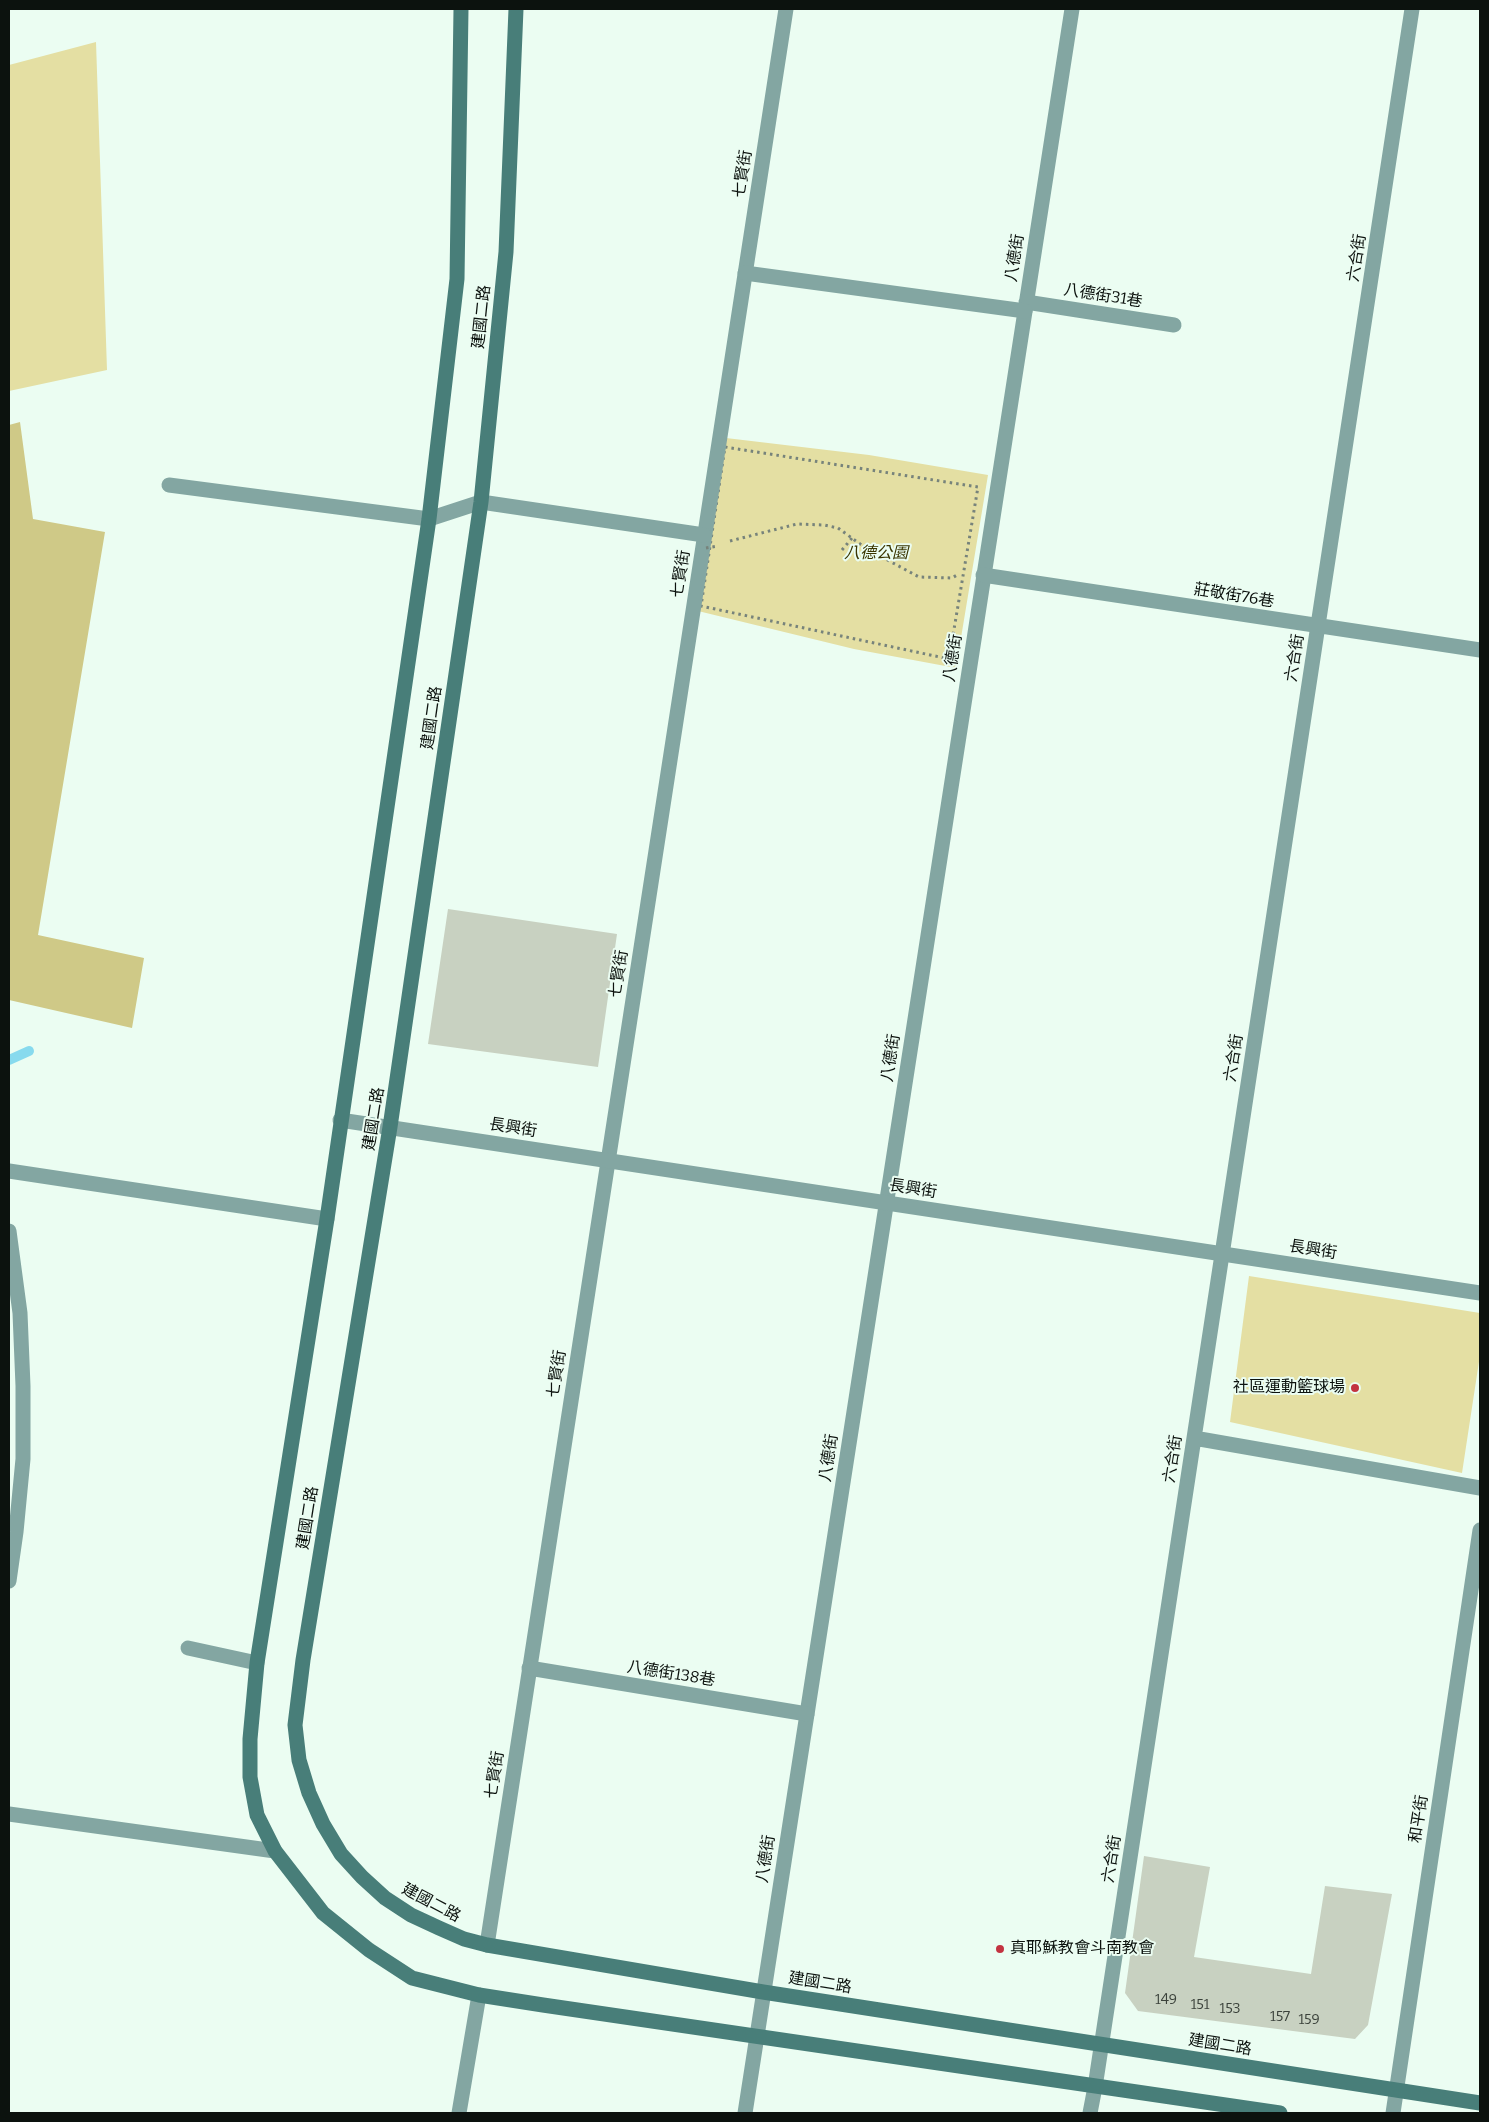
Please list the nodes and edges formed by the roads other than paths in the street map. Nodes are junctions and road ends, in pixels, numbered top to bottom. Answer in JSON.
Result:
{"nodes":[{"id":1,"x":461,"y":9,"type":"edge"},
{"id":2,"x":516,"y":9,"type":"edge"},
{"id":3,"x":786,"y":9,"type":"edge"},
{"id":4,"x":1072,"y":9,"type":"edge"},
{"id":5,"x":1412,"y":9,"type":"edge"},
{"id":6,"x":745,"y":273,"type":"junction"},
{"id":7,"x":1025,"y":307,"type":"junction"},
{"id":8,"x":1174,"y":325,"type":"dead end"},
{"id":9,"x":169,"y":485,"type":"dead end"},
{"id":10,"x":481,"y":502,"type":"junction"},
{"id":11,"x":428,"y":519,"type":"junction"},
{"id":12,"x":705,"y":542,"type":"junction"},
{"id":13,"x":984,"y":573,"type":"junction"},
{"id":14,"x":1318,"y":626,"type":"junction"},
{"id":15,"x":1480,"y":650,"type":"edge"},
{"id":16,"x":340,"y":1120,"type":"junction"},
{"id":17,"x":390,"y":1127,"type":"junction"},
{"id":18,"x":608,"y":1160,"type":"junction"},
{"id":19,"x":9,"y":1171,"type":"edge"},
{"id":20,"x":886,"y":1202,"type":"junction"},
{"id":21,"x":326,"y":1219,"type":"junction"},
{"id":22,"x":9,"y":1231,"type":"edge"},
{"id":23,"x":1222,"y":1253,"type":"junction"},
{"id":24,"x":1480,"y":1293,"type":"edge"},
{"id":25,"x":1194,"y":1438,"type":"junction"},
{"id":26,"x":1480,"y":1488,"type":"edge"},
{"id":27,"x":1480,"y":1530,"type":"edge"},
{"id":28,"x":9,"y":1581,"type":"edge"},
{"id":29,"x":188,"y":1648,"type":"dead end"},
{"id":30,"x":257,"y":1663,"type":"junction"},
{"id":31,"x":529,"y":1668,"type":"junction"},
{"id":32,"x":807,"y":1714,"type":"junction"},
{"id":33,"x":9,"y":1814,"type":"edge"},
{"id":34,"x":275,"y":1852,"type":"junction"},
{"id":35,"x":487,"y":1945,"type":"junction"},
{"id":36,"x":763,"y":1992,"type":"junction"},
{"id":37,"x":479,"y":1995,"type":"junction"},
{"id":38,"x":757,"y":2036,"type":"junction"},
{"id":39,"x":1101,"y":2044,"type":"junction"},
{"id":40,"x":1094,"y":2087,"type":"junction"},
{"id":41,"x":1396,"y":2090,"type":"junction"},
{"id":42,"x":1480,"y":2103,"type":"edge"},
{"id":43,"x":459,"y":2113,"type":"edge"},
{"id":44,"x":745,"y":2113,"type":"edge"},
{"id":45,"x":1090,"y":2113,"type":"edge"},
{"id":46,"x":1280,"y":2113,"type":"edge"},
{"id":47,"x":1393,"y":2113,"type":"edge"}],
"edges":[{"from":1,"to":11,"type":"street","name":"建國二路"},
{"from":2,"to":10,"type":"street","name":"建國二路"},
{"from":3,"to":6,"type":"street","name":"七賢街"},
{"from":4,"to":7,"type":"street","name":"八德街"},
{"from":5,"to":14,"type":"street","name":"六合街"},
{"from":6,"to":7,"type":"street","name":"八德街31巷"},
{"from":6,"to":12,"type":"street","name":"七賢街"},
{"from":7,"to":8,"type":"street","name":"八德街31巷"},
{"from":7,"to":13,"type":"street","name":"八德街"},
{"from":9,"to":11,"type":"street"},
{"from":10,"to":11,"type":"street"},
{"from":10,"to":12,"type":"street"},
{"from":10,"to":17,"type":"street","name":"建國二路"},
{"from":11,"to":16,"type":"street","name":"建國二路"},
{"from":12,"to":18,"type":"street","name":"七賢街"},
{"from":13,"to":14,"type":"street","name":"莊敬街76巷"},
{"from":13,"to":20,"type":"street","name":"八德街"},
{"from":14,"to":15,"type":"street","name":"莊敬街76巷"},
{"from":14,"to":23,"type":"street","name":"六合街"},
{"from":16,"to":17,"type":"street","name":"長興街"},
{"from":16,"to":21,"type":"street","name":"建國二路"},
{"from":17,"to":18,"type":"street","name":"長興街"},
{"from":17,"to":35,"type":"street","name":"建國二路"},
{"from":18,"to":20,"type":"street","name":"長興街"},
{"from":18,"to":31,"type":"street","name":"七賢街"},
{"from":19,"to":21,"type":"street"},
{"from":20,"to":23,"type":"street","name":"長興街"},
{"from":20,"to":32,"type":"street","name":"八德街"},
{"from":21,"to":30,"type":"street","name":"建國二路"},
{"from":22,"to":28,"type":"street"},
{"from":23,"to":24,"type":"street","name":"長興街"},
{"from":23,"to":25,"type":"street","name":"六合街"},
{"from":25,"to":26,"type":"street"},
{"from":25,"to":39,"type":"street","name":"六合街"},
{"from":27,"to":41,"type":"street","name":"和平街"},
{"from":29,"to":30,"type":"street"},
{"from":30,"to":34,"type":"street","name":"建國二路"},
{"from":31,"to":32,"type":"street","name":"八德街138巷"},
{"from":31,"to":35,"type":"street","name":"七賢街"},
{"from":32,"to":36,"type":"street","name":"八德街"},
{"from":33,"to":34,"type":"street"},
{"from":34,"to":37,"type":"street","name":"建國二路"},
{"from":35,"to":36,"type":"street","name":"建國二路"},
{"from":36,"to":38,"type":"street","name":"八德街"},
{"from":36,"to":39,"type":"street","name":"建國二路"},
{"from":37,"to":38,"type":"street","name":"建國二路"},
{"from":37,"to":43,"type":"street"},
{"from":38,"to":40,"type":"street","name":"建國二路"},
{"from":38,"to":44,"type":"street","name":"八德街"},
{"from":39,"to":40,"type":"street","name":"六合街"},
{"from":39,"to":41,"type":"street","name":"建國二路"},
{"from":40,"to":45,"type":"street","name":"六合街"},
{"from":40,"to":46,"type":"street","name":"建國二路"},
{"from":41,"to":42,"type":"street","name":"建國二路"},
{"from":41,"to":47,"type":"street","name":"和平街"}]}
